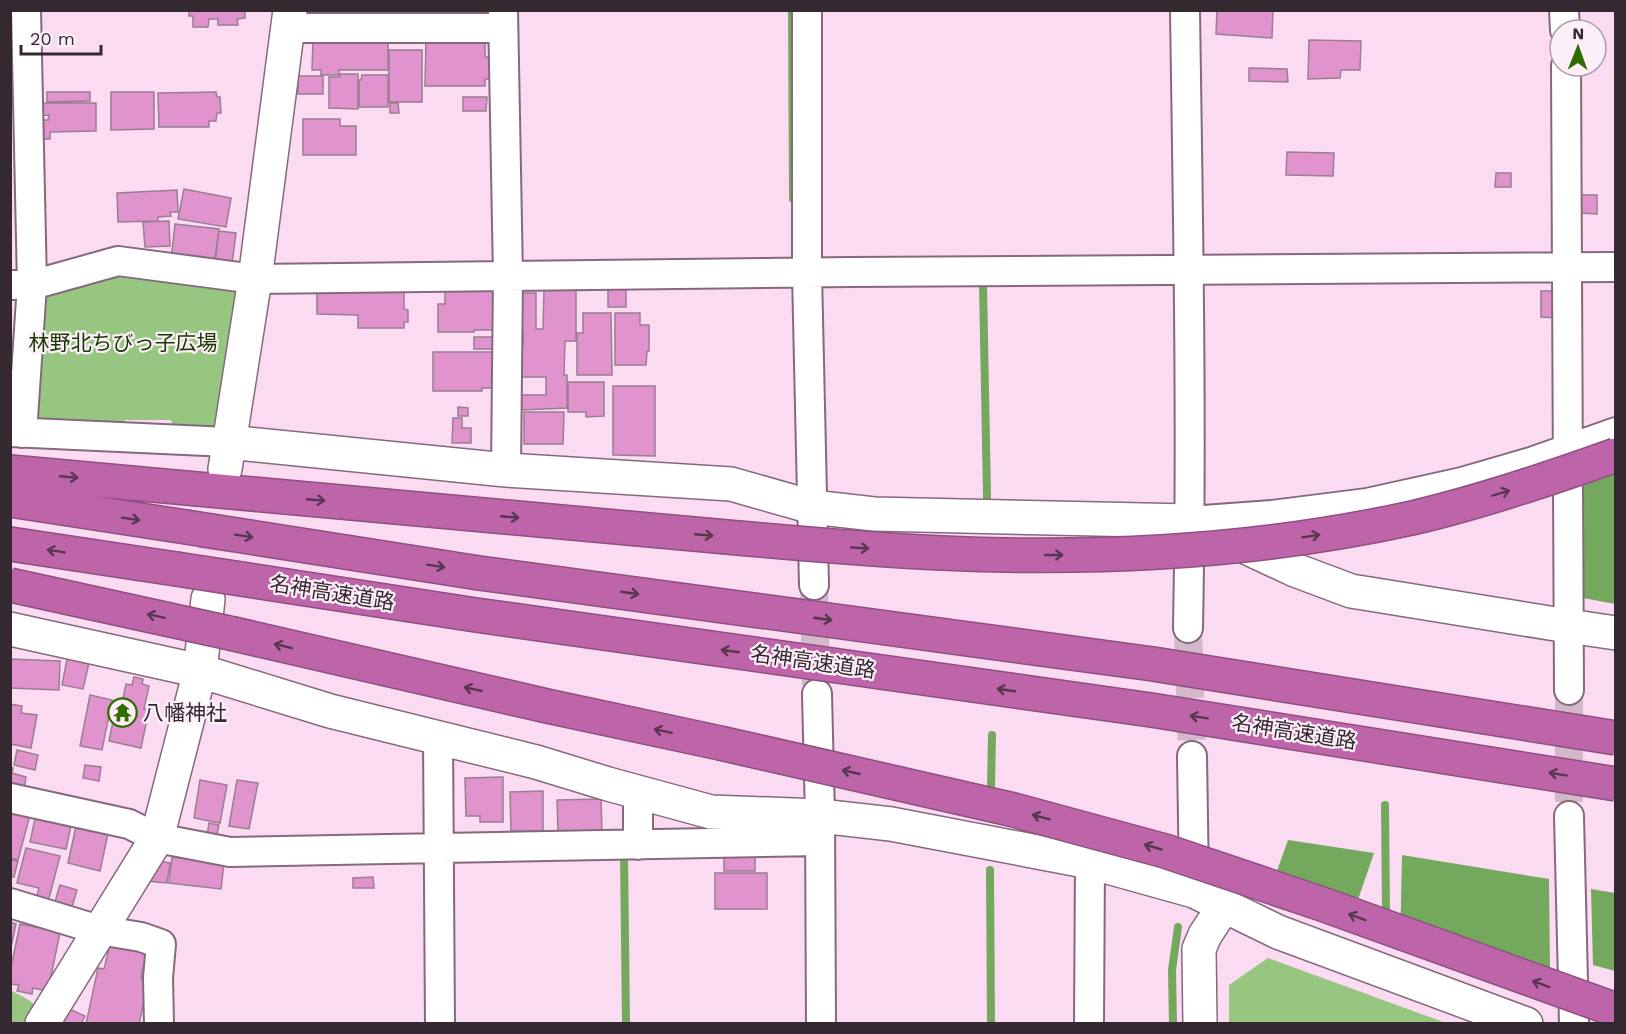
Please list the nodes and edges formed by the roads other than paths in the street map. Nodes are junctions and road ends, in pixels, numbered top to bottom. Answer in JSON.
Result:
{"nodes":[{"id":1,"x":26,"y":10,"type":"edge"},
{"id":2,"x":807,"y":10,"type":"edge"},
{"id":3,"x":1185,"y":10,"type":"edge"},
{"id":4,"x":289,"y":19,"type":"edge"},
{"id":5,"x":503,"y":19,"type":"edge"},
{"id":6,"x":1566,"y":78,"type":"edge"},
{"id":7,"x":1616,"y":267,"type":"edge"},
{"id":8,"x":1566,"y":268,"type":"junction"},
{"id":9,"x":1189,"y":270,"type":"junction"},
{"id":10,"x":807,"y":273,"type":"junction"},
{"id":11,"x":508,"y":277,"type":"junction"},
{"id":12,"x":255,"y":279,"type":"junction"},
{"id":13,"x":21,"y":285,"type":"edge"},
{"id":14,"x":16,"y":432,"type":"edge"},
{"id":15,"x":1616,"y":432,"type":"edge"},
{"id":16,"x":1567,"y":450,"type":"junction"},
{"id":17,"x":226,"y":455,"type":"junction"},
{"id":18,"x":1616,"y":455,"type":"edge"},
{"id":19,"x":1616,"y":464,"type":"edge"},
{"id":20,"x":506,"y":470,"type":"junction"},
{"id":21,"x":10,"y":472,"type":"edge"},
{"id":22,"x":1567,"y":482,"type":"junction"},
{"id":23,"x":10,"y":500,"type":"edge"},
{"id":24,"x":812,"y":507,"type":"junction"},
{"id":25,"x":1190,"y":522,"type":"junction"},
{"id":26,"x":10,"y":544,"type":"edge"},
{"id":27,"x":10,"y":585,"type":"edge"},
{"id":28,"x":814,"y":585,"type":"tunnel mouth"},
{"id":29,"x":208,"y":599,"type":"tunnel mouth"},
{"id":30,"x":1568,"y":626,"type":"junction"},
{"id":31,"x":1188,"y":628,"type":"tunnel mouth"},
{"id":32,"x":10,"y":629,"type":"edge"},
{"id":33,"x":1616,"y":633,"type":"edge"},
{"id":34,"x":200,"y":671,"type":"junction"},
{"id":35,"x":1569,"y":690,"type":"tunnel mouth"},
{"id":36,"x":817,"y":694,"type":"tunnel mouth"},
{"id":37,"x":438,"y":738,"type":"junction"},
{"id":38,"x":1616,"y":738,"type":"edge"},
{"id":39,"x":1192,"y":756,"type":"tunnel mouth"},
{"id":40,"x":1616,"y":783,"type":"edge"},
{"id":41,"x":638,"y":792,"type":"junction"},
{"id":42,"x":10,"y":798,"type":"edge"},
{"id":43,"x":1569,"y":816,"type":"tunnel mouth"},
{"id":44,"x":820,"y":828,"type":"junction"},
{"id":45,"x":157,"y":838,"type":"junction"},
{"id":46,"x":638,"y":845,"type":"junction"},
{"id":47,"x":440,"y":848,"type":"junction"},
{"id":48,"x":1090,"y":862,"type":"junction"},
{"id":49,"x":1194,"y":891,"type":"junction"},
{"id":50,"x":10,"y":903,"type":"edge"},
{"id":51,"x":1224,"y":906,"type":"junction"},
{"id":52,"x":99,"y":930,"type":"junction"},
{"id":53,"x":1616,"y":1010,"type":"edge"},
{"id":54,"x":42,"y":1023,"type":"edge"},
{"id":55,"x":159,"y":1023,"type":"edge"},
{"id":56,"x":440,"y":1023,"type":"edge"},
{"id":57,"x":820,"y":1023,"type":"edge"},
{"id":58,"x":1089,"y":1023,"type":"edge"},
{"id":59,"x":1200,"y":1023,"type":"edge"},
{"id":60,"x":1526,"y":1023,"type":"edge"},
{"id":61,"x":1574,"y":1023,"type":"edge"}],
"edges":[{"from":1,"to":13,"type":"street"},
{"from":2,"to":10,"type":"street"},
{"from":3,"to":9,"type":"street"},
{"from":4,"to":5,"type":"street"},
{"from":4,"to":12,"type":"street"},
{"from":5,"to":11,"type":"street"},
{"from":6,"to":8,"type":"street"},
{"from":7,"to":8,"type":"street"},
{"from":8,"to":9,"type":"street"},
{"from":8,"to":16,"type":"street"},
{"from":9,"to":10,"type":"street"},
{"from":9,"to":25,"type":"street"},
{"from":10,"to":11,"type":"street"},
{"from":10,"to":24,"type":"street"},
{"from":11,"to":12,"type":"street"},
{"from":11,"to":20,"type":"street"},
{"from":12,"to":13,"type":"street"},
{"from":12,"to":17,"type":"street"},
{"from":13,"to":14,"type":"street"},
{"from":14,"to":17,"type":"street"},
{"from":15,"to":16,"type":"street"},
{"from":16,"to":22,"type":"street"},
{"from":16,"to":25,"type":"street"},
{"from":17,"to":20,"type":"street"},
{"from":21,"to":18,"type":"highway","one_way":true,"bridge":true},
{"from":19,"to":22,"type":"street"},
{"from":20,"to":24,"type":"street"},
{"from":22,"to":30,"type":"street"},
{"from":23,"to":38,"type":"highway","name":"名神高速道路","one_way":true,"bridge":true},
{"from":24,"to":25,"type":"street"},
{"from":24,"to":28,"type":"street"},
{"from":25,"to":30,"type":"street"},
{"from":25,"to":31,"type":"street"},
{"from":40,"to":26,"type":"highway","name":"名神高速道路","one_way":true,"bridge":true},
{"from":53,"to":27,"type":"highway","one_way":true,"bridge":true},
{"from":29,"to":34,"type":"street"},
{"from":30,"to":33,"type":"street"},
{"from":30,"to":35,"type":"street"},
{"from":32,"to":34,"type":"street"},
{"from":34,"to":37,"type":"street"},
{"from":34,"to":45,"type":"street"},
{"from":36,"to":44,"type":"street"},
{"from":37,"to":41,"type":"street"},
{"from":37,"to":47,"type":"street"},
{"from":39,"to":49,"type":"street"},
{"from":41,"to":44,"type":"street"},
{"from":41,"to":46,"type":"street"},
{"from":42,"to":45,"type":"street"},
{"from":43,"to":61,"type":"street"},
{"from":44,"to":46,"type":"street"},
{"from":44,"to":48,"type":"street"},
{"from":44,"to":57,"type":"street"},
{"from":45,"to":47,"type":"street"},
{"from":45,"to":52,"type":"street"},
{"from":46,"to":47,"type":"street"},
{"from":47,"to":56,"type":"street"},
{"from":48,"to":49,"type":"street"},
{"from":48,"to":58,"type":"street"},
{"from":49,"to":51,"type":"street"},
{"from":50,"to":52,"type":"street"},
{"from":51,"to":59,"type":"street"},
{"from":51,"to":60,"type":"street"},
{"from":52,"to":54,"type":"street"},
{"from":52,"to":55,"type":"street"}]}
